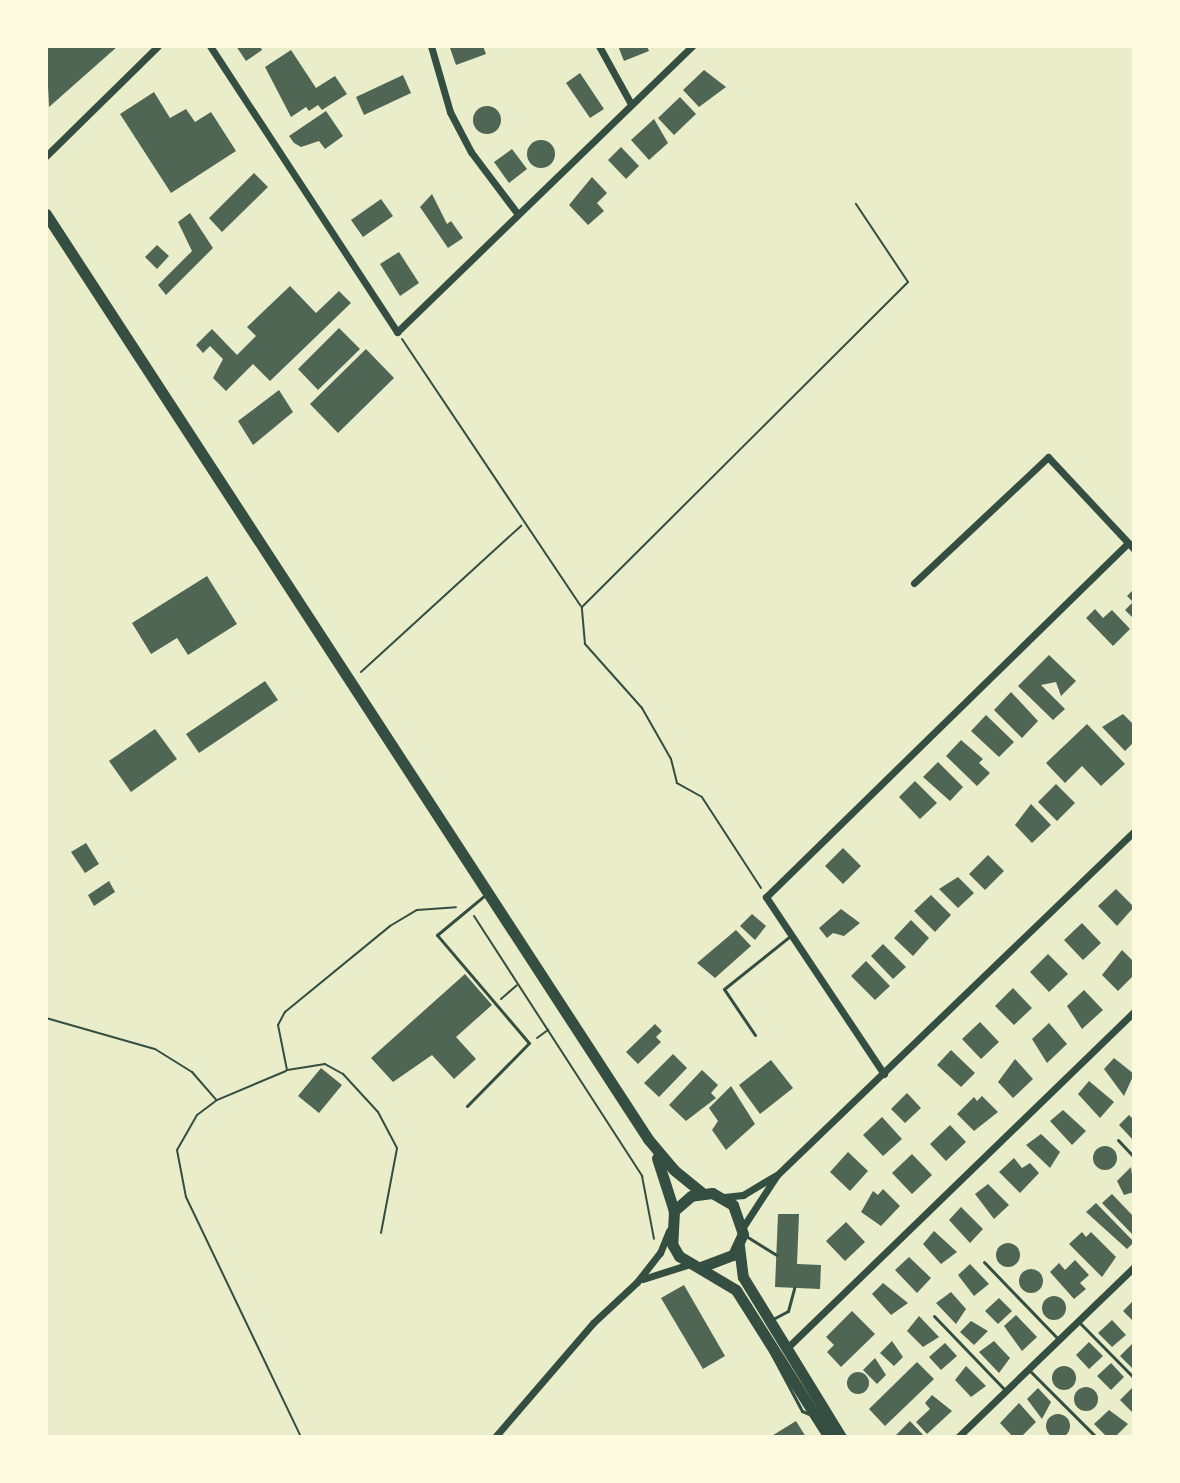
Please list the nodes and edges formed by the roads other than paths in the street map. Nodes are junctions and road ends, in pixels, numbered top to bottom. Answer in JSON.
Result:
{"nodes":[{"id":1,"x":158,"y":46,"type":"edge"},
{"id":2,"x":210,"y":46,"type":"edge"},
{"id":3,"x":431,"y":46,"type":"edge"},
{"id":4,"x":599,"y":46,"type":"edge"},
{"id":5,"x":692,"y":46,"type":"edge"},
{"id":6,"x":631,"y":104,"type":"junction"},
{"id":7,"x":46,"y":156,"type":"edge"},
{"id":8,"x":517,"y":213,"type":"junction"},
{"id":9,"x":46,"y":214,"type":"edge"},
{"id":10,"x":1131,"y":546,"type":"edge"},
{"id":11,"x":914,"y":583,"type":"dead end"},
{"id":12,"x":1134,"y":832,"type":"edge"},
{"id":13,"x":488,"y":893,"type":"junction"},
{"id":14,"x":789,"y":937,"type":"junction"},
{"id":15,"x":1134,"y":1012,"type":"edge"},
{"id":16,"x":755,"y":1035,"type":"dead end"},
{"id":17,"x":884,"y":1074,"type":"junction"},
{"id":18,"x":467,"y":1106,"type":"dead end"},
{"id":19,"x":648,"y":1139,"type":"junction"},
{"id":20,"x":1118,"y":1140,"type":"dead end"},
{"id":21,"x":1134,"y":1157,"type":"edge"},
{"id":22,"x":777,"y":1175,"type":"junction"},
{"id":23,"x":702,"y":1193,"type":"junction"},
{"id":24,"x":724,"y":1197,"type":"junction"},
{"id":25,"x":674,"y":1211,"type":"junction"},
{"id":26,"x":669,"y":1231,"type":"junction"},
{"id":27,"x":742,"y":1235,"type":"junction"},
{"id":28,"x":776,"y":1255,"type":"dead end"},
{"id":29,"x":984,"y":1262,"type":"dead end"},
{"id":30,"x":696,"y":1265,"type":"junction"},
{"id":31,"x":1134,"y":1267,"type":"edge"},
{"id":32,"x":637,"y":1282,"type":"junction"},
{"id":33,"x":794,"y":1288,"type":"dead end"},
{"id":34,"x":934,"y":1316,"type":"dead end"},
{"id":35,"x":770,"y":1321,"type":"junction"},
{"id":36,"x":1078,"y":1321,"type":"junction"},
{"id":37,"x":1059,"y":1340,"type":"junction"},
{"id":38,"x":787,"y":1348,"type":"junction"},
{"id":39,"x":1028,"y":1369,"type":"junction"},
{"id":40,"x":1134,"y":1378,"type":"edge"},
{"id":41,"x":1006,"y":1391,"type":"junction"},
{"id":42,"x":495,"y":1437,"type":"edge"},
{"id":43,"x":829,"y":1437,"type":"edge"},
{"id":44,"x":841,"y":1437,"type":"edge"},
{"id":45,"x":958,"y":1437,"type":"edge"},
{"id":46,"x":1096,"y":1437,"type":"edge"}],
"edges":[{"from":1,"to":7,"type":"street"},
{"from":2,"to":8,"type":"street"},
{"from":3,"to":8,"type":"street"},
{"from":4,"to":6,"type":"street"},
{"from":5,"to":6,"type":"street"},
{"from":6,"to":8,"type":"street"},
{"from":9,"to":13,"type":"main road"},
{"from":10,"to":11,"type":"street"},
{"from":10,"to":14,"type":"street"},
{"from":12,"to":17,"type":"street"},
{"from":13,"to":18,"type":"lane"},
{"from":13,"to":19,"type":"main road"},
{"from":14,"to":16,"type":"lane"},
{"from":14,"to":17,"type":"street"},
{"from":15,"to":38,"type":"street"},
{"from":17,"to":22,"type":"street"},
{"from":19,"to":23,"type":"main road"},
{"from":19,"to":25,"type":"main road"},
{"from":20,"to":21,"type":"lane"},
{"from":22,"to":24,"type":"street"},
{"from":22,"to":27,"type":"street"},
{"from":23,"to":24,"type":"main road"},
{"from":23,"to":25,"type":"main road"},
{"from":24,"to":27,"type":"main road"},
{"from":25,"to":26,"type":"main road"},
{"from":26,"to":30,"type":"main road"},
{"from":26,"to":32,"type":"street"},
{"from":27,"to":28,"type":"lane"},
{"from":27,"to":30,"type":"main road"},
{"from":27,"to":35,"type":"main road"},
{"from":29,"to":37,"type":"lane"},
{"from":30,"to":32,"type":"street"},
{"from":30,"to":43,"type":"main road"},
{"from":31,"to":36,"type":"street"},
{"from":32,"to":42,"type":"street"},
{"from":33,"to":35,"type":"lane"},
{"from":34,"to":41,"type":"lane"},
{"from":35,"to":38,"type":"main road"},
{"from":36,"to":37,"type":"street"},
{"from":36,"to":40,"type":"lane"},
{"from":37,"to":39,"type":"street"},
{"from":38,"to":44,"type":"main road"},
{"from":39,"to":41,"type":"street"},
{"from":39,"to":46,"type":"lane"},
{"from":41,"to":45,"type":"street"}]}
